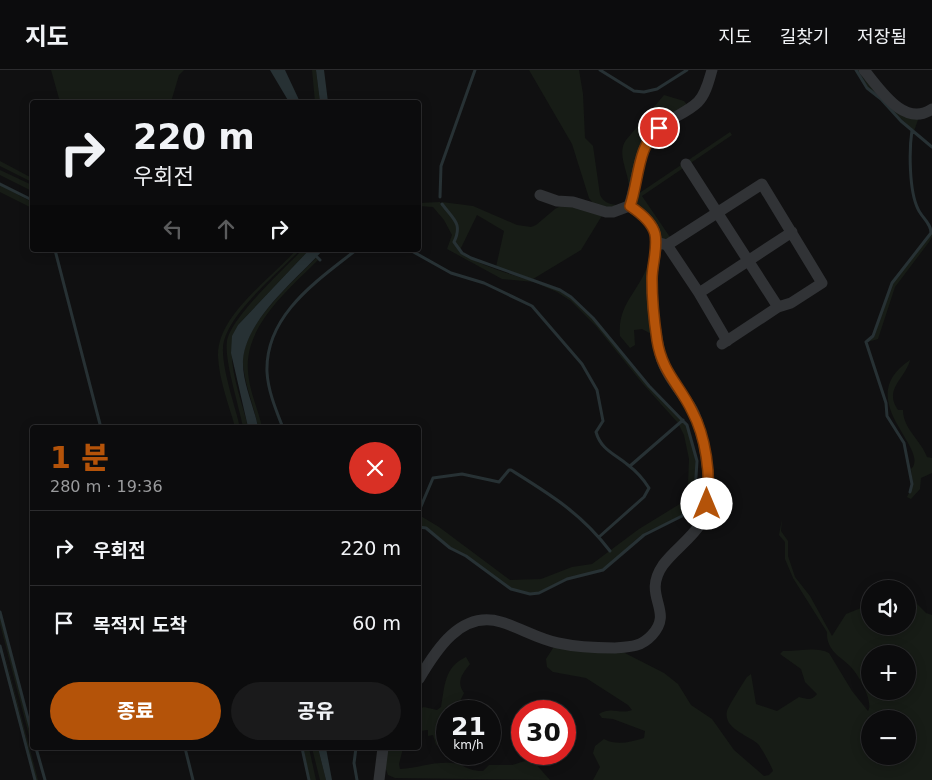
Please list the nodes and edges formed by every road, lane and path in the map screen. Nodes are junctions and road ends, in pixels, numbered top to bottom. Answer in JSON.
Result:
{"nodes":[{"id":1,"x":712,"y":70,"type":"edge"},
{"id":2,"x":864,"y":70,"type":"edge"},
{"id":3,"x":932,"y":109,"type":"edge"},
{"id":4,"x":686,"y":164,"type":"dead end"},
{"id":5,"x":540,"y":195,"type":"dead end"},
{"id":6,"x":630,"y":206,"type":"junction"},
{"id":7,"x":717,"y":212,"type":"junction"},
{"id":8,"x":792,"y":232,"type":"junction"},
{"id":9,"x":662,"y":244,"type":"junction"},
{"id":10,"x":748,"y":262,"type":"junction"},
{"id":11,"x":699,"y":293,"type":"junction"},
{"id":12,"x":778,"y":307,"type":"junction"},
{"id":13,"x":421,"y":676,"type":"edge"},
{"id":14,"x":383,"y":750,"type":"edge"},
{"id":15,"x":379,"y":780,"type":"edge"}],
"edges":[{"from":1,"to":6,"type":"street"},
{"from":2,"to":3,"type":"street"},
{"from":4,"to":7,"type":"street"},
{"from":5,"to":6,"type":"street"},
{"from":6,"to":9,"type":"street"},
{"from":7,"to":8,"type":"street"},
{"from":7,"to":9,"type":"street"},
{"from":7,"to":10,"type":"street"},
{"from":8,"to":10,"type":"street"},
{"from":8,"to":12,"type":"street"},
{"from":9,"to":11,"type":"street"},
{"from":9,"to":13,"type":"street"},
{"from":10,"to":11,"type":"street"},
{"from":10,"to":12,"type":"street"},
{"from":11,"to":12,"type":"street"},
{"from":14,"to":15,"type":"street"}]}
